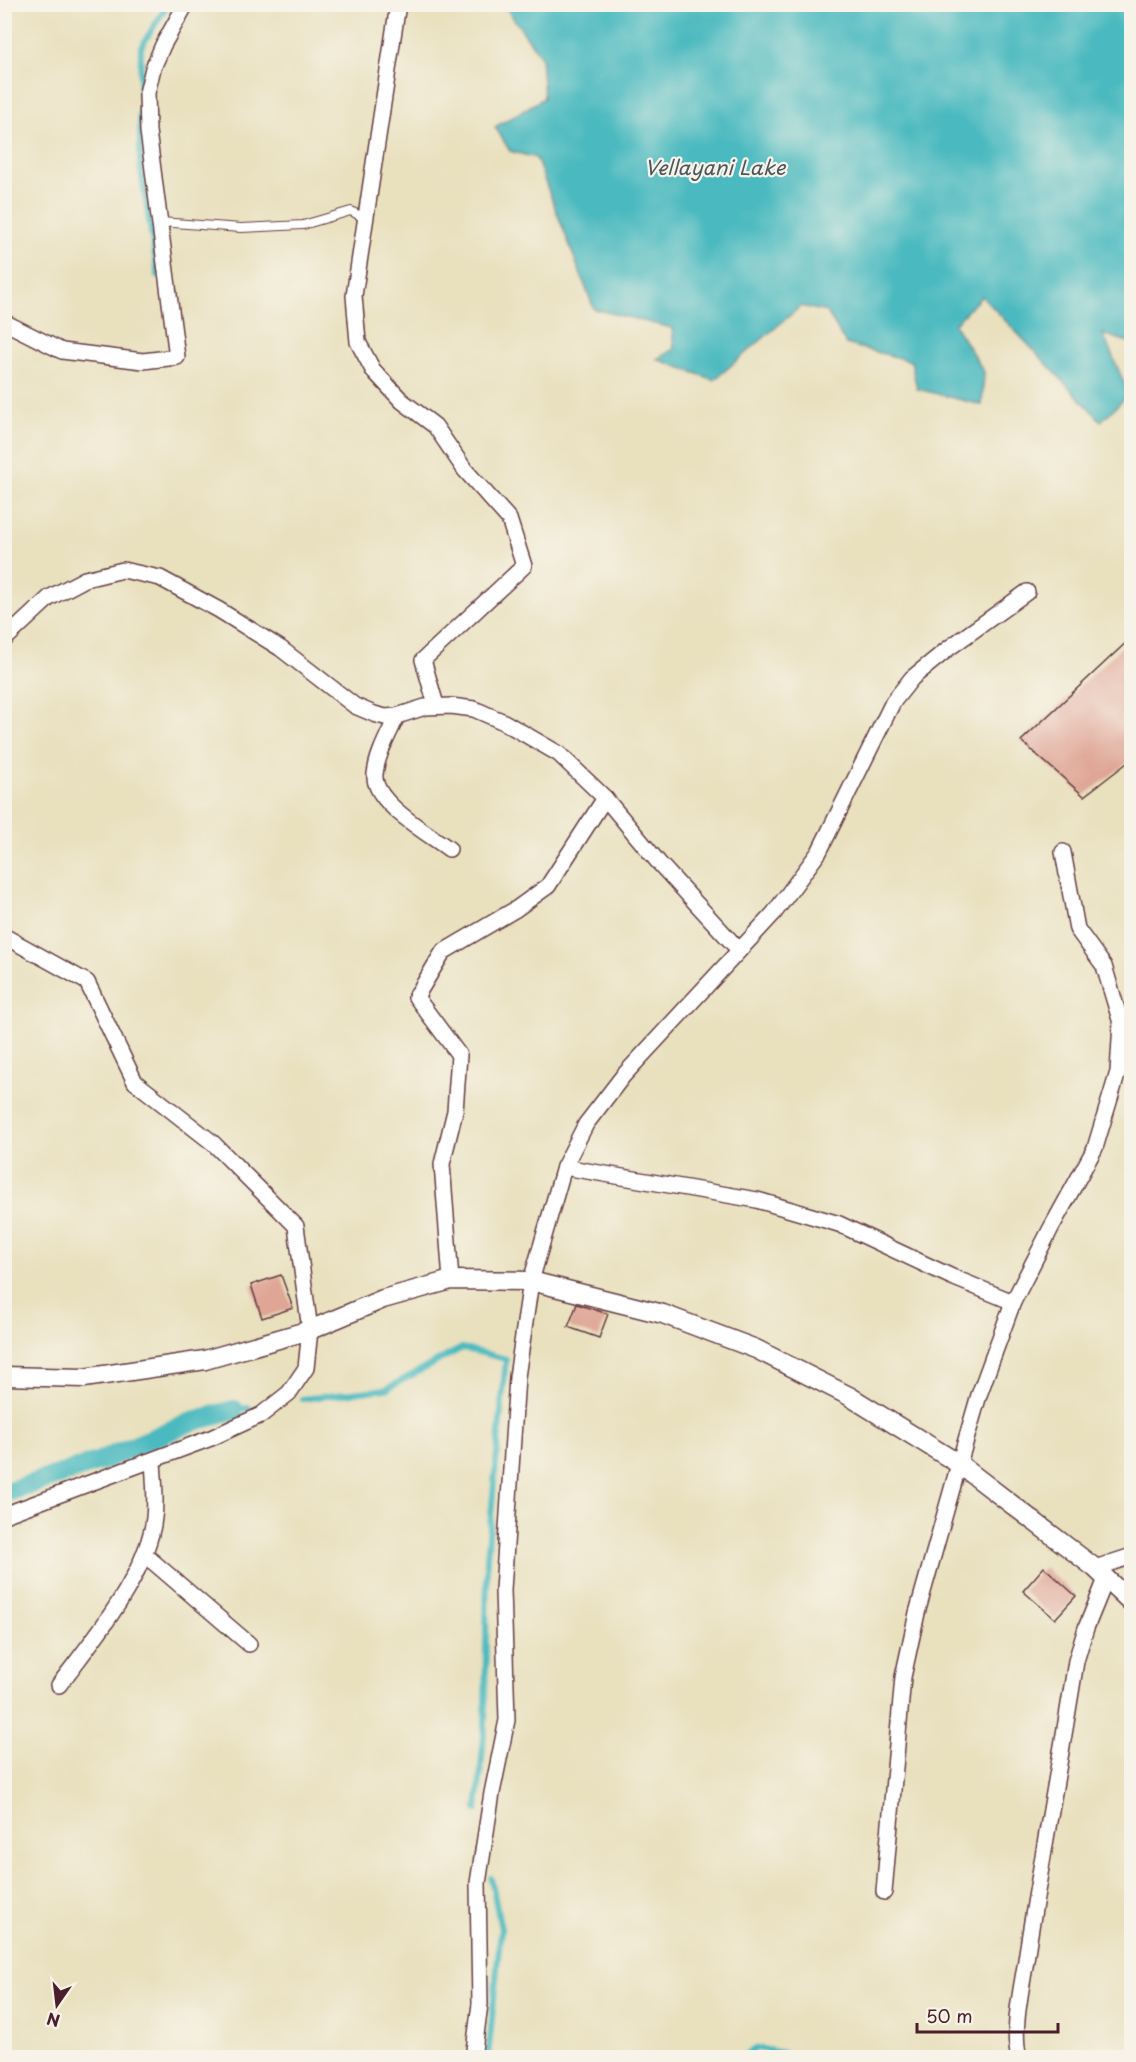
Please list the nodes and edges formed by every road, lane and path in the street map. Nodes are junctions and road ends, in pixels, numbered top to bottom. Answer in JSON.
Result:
{"nodes":[{"id":1,"x":186,"y":4,"type":"edge"},
{"id":2,"x":398,"y":4,"type":"edge"},
{"id":3,"x":366,"y":219,"type":"junction"},
{"id":4,"x":160,"y":222,"type":"junction"},
{"id":5,"x":4,"y":322,"type":"edge"},
{"id":6,"x":1027,"y":592,"type":"dead end"},
{"id":7,"x":4,"y":640,"type":"edge"},
{"id":8,"x":435,"y":705,"type":"junction"},
{"id":9,"x":397,"y":716,"type":"junction"},
{"id":10,"x":605,"y":798,"type":"junction"},
{"id":11,"x":448,"y":849,"type":"dead end"},
{"id":12,"x":1063,"y":852,"type":"dead end"},
{"id":13,"x":4,"y":936,"type":"edge"},
{"id":14,"x":738,"y":950,"type":"junction"},
{"id":15,"x":564,"y":1167,"type":"junction"},
{"id":16,"x":451,"y":1280,"type":"junction"},
{"id":17,"x":531,"y":1281,"type":"junction"},
{"id":18,"x":1013,"y":1302,"type":"junction"},
{"id":19,"x":310,"y":1330,"type":"junction"},
{"id":20,"x":4,"y":1376,"type":"edge"},
{"id":21,"x":153,"y":1460,"type":"junction"},
{"id":22,"x":959,"y":1464,"type":"junction"},
{"id":23,"x":4,"y":1515,"type":"edge"},
{"id":24,"x":144,"y":1554,"type":"junction"},
{"id":25,"x":1131,"y":1556,"type":"edge"},
{"id":26,"x":1101,"y":1573,"type":"junction"},
{"id":27,"x":1131,"y":1603,"type":"edge"},
{"id":28,"x":249,"y":1644,"type":"dead end"},
{"id":29,"x":59,"y":1684,"type":"dead end"},
{"id":30,"x":884,"y":1892,"type":"dead end"},
{"id":31,"x":472,"y":2058,"type":"edge"},
{"id":32,"x":1019,"y":2058,"type":"edge"}],
"edges":[{"from":1,"to":4,"type":"street"},
{"from":2,"to":3,"type":"street"},
{"from":3,"to":4,"type":"lane"},
{"from":3,"to":8,"type":"street"},
{"from":4,"to":5,"type":"street"},
{"from":6,"to":14,"type":"street"},
{"from":7,"to":9,"type":"street"},
{"from":8,"to":9,"type":"street"},
{"from":8,"to":10,"type":"street"},
{"from":9,"to":11,"type":"street"},
{"from":10,"to":14,"type":"street"},
{"from":10,"to":16,"type":"street"},
{"from":12,"to":18,"type":"street"},
{"from":13,"to":19,"type":"street"},
{"from":14,"to":15,"type":"street"},
{"from":15,"to":17,"type":"street"},
{"from":15,"to":18,"type":"street"},
{"from":16,"to":17,"type":"street"},
{"from":16,"to":19,"type":"street"},
{"from":17,"to":22,"type":"street"},
{"from":17,"to":31,"type":"street"},
{"from":18,"to":22,"type":"street"},
{"from":19,"to":20,"type":"street"},
{"from":19,"to":21,"type":"street"},
{"from":21,"to":23,"type":"street"},
{"from":21,"to":24,"type":"street"},
{"from":22,"to":26,"type":"street"},
{"from":22,"to":30,"type":"street"},
{"from":24,"to":28,"type":"street"},
{"from":24,"to":29,"type":"street"},
{"from":25,"to":26,"type":"street"},
{"from":26,"to":27,"type":"street"},
{"from":26,"to":32,"type":"street"}]}
